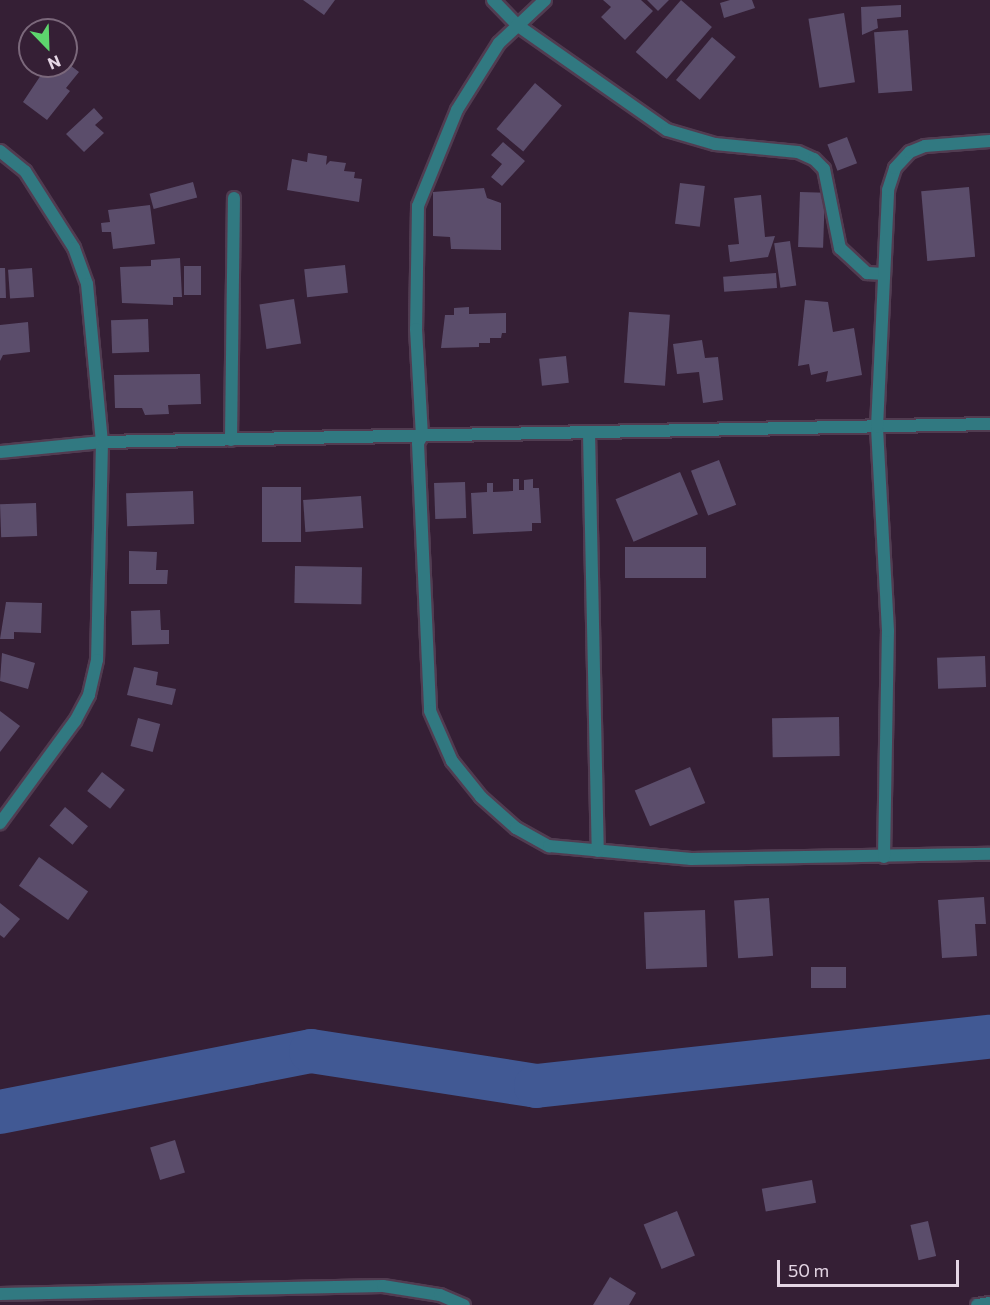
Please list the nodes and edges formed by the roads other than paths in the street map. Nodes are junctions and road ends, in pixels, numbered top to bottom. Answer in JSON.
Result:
{"nodes":[{"id":1,"x":493,"y":0,"type":"edge"},
{"id":2,"x":545,"y":0,"type":"edge"},
{"id":3,"x":516,"y":25,"type":"junction"},
{"id":4,"x":990,"y":141,"type":"edge"},
{"id":5,"x":0,"y":151,"type":"edge"},
{"id":6,"x":234,"y":198,"type":"dead end"},
{"id":7,"x":884,"y":274,"type":"junction"},
{"id":8,"x":990,"y":424,"type":"edge"},
{"id":9,"x":877,"y":427,"type":"junction"},
{"id":10,"x":589,"y":433,"type":"junction"},
{"id":11,"x":422,"y":436,"type":"junction"},
{"id":12,"x":231,"y":440,"type":"junction"},
{"id":13,"x":102,"y":442,"type":"junction"},
{"id":14,"x":0,"y":452,"type":"edge"},
{"id":15,"x":0,"y":823,"type":"edge"},
{"id":16,"x":598,"y":850,"type":"junction"},
{"id":17,"x":990,"y":854,"type":"edge"},
{"id":18,"x":884,"y":857,"type":"junction"},
{"id":19,"x":0,"y":1294,"type":"edge"},
{"id":20,"x":123,"y":1299,"type":"edge"},
{"id":21,"x":990,"y":1303,"type":"edge"},
{"id":22,"x":464,"y":1305,"type":"edge"},
{"id":23,"x":977,"y":1305,"type":"edge"}],
"edges":[{"from":1,"to":3,"type":"street"},
{"from":2,"to":3,"type":"street"},
{"from":3,"to":7,"type":"street"},
{"from":3,"to":11,"type":"street"},
{"from":4,"to":7,"type":"street"},
{"from":5,"to":13,"type":"street"},
{"from":6,"to":12,"type":"street"},
{"from":7,"to":9,"type":"street"},
{"from":8,"to":9,"type":"street"},
{"from":9,"to":10,"type":"street"},
{"from":9,"to":18,"type":"street"},
{"from":10,"to":11,"type":"street"},
{"from":10,"to":16,"type":"street"},
{"from":11,"to":12,"type":"street"},
{"from":11,"to":16,"type":"street"},
{"from":12,"to":13,"type":"street"},
{"from":13,"to":14,"type":"street"},
{"from":13,"to":15,"type":"street"},
{"from":16,"to":18,"type":"street"},
{"from":17,"to":18,"type":"street"},
{"from":19,"to":20,"type":"street"},
{"from":20,"to":22,"type":"street"},
{"from":21,"to":23,"type":"street"}]}
